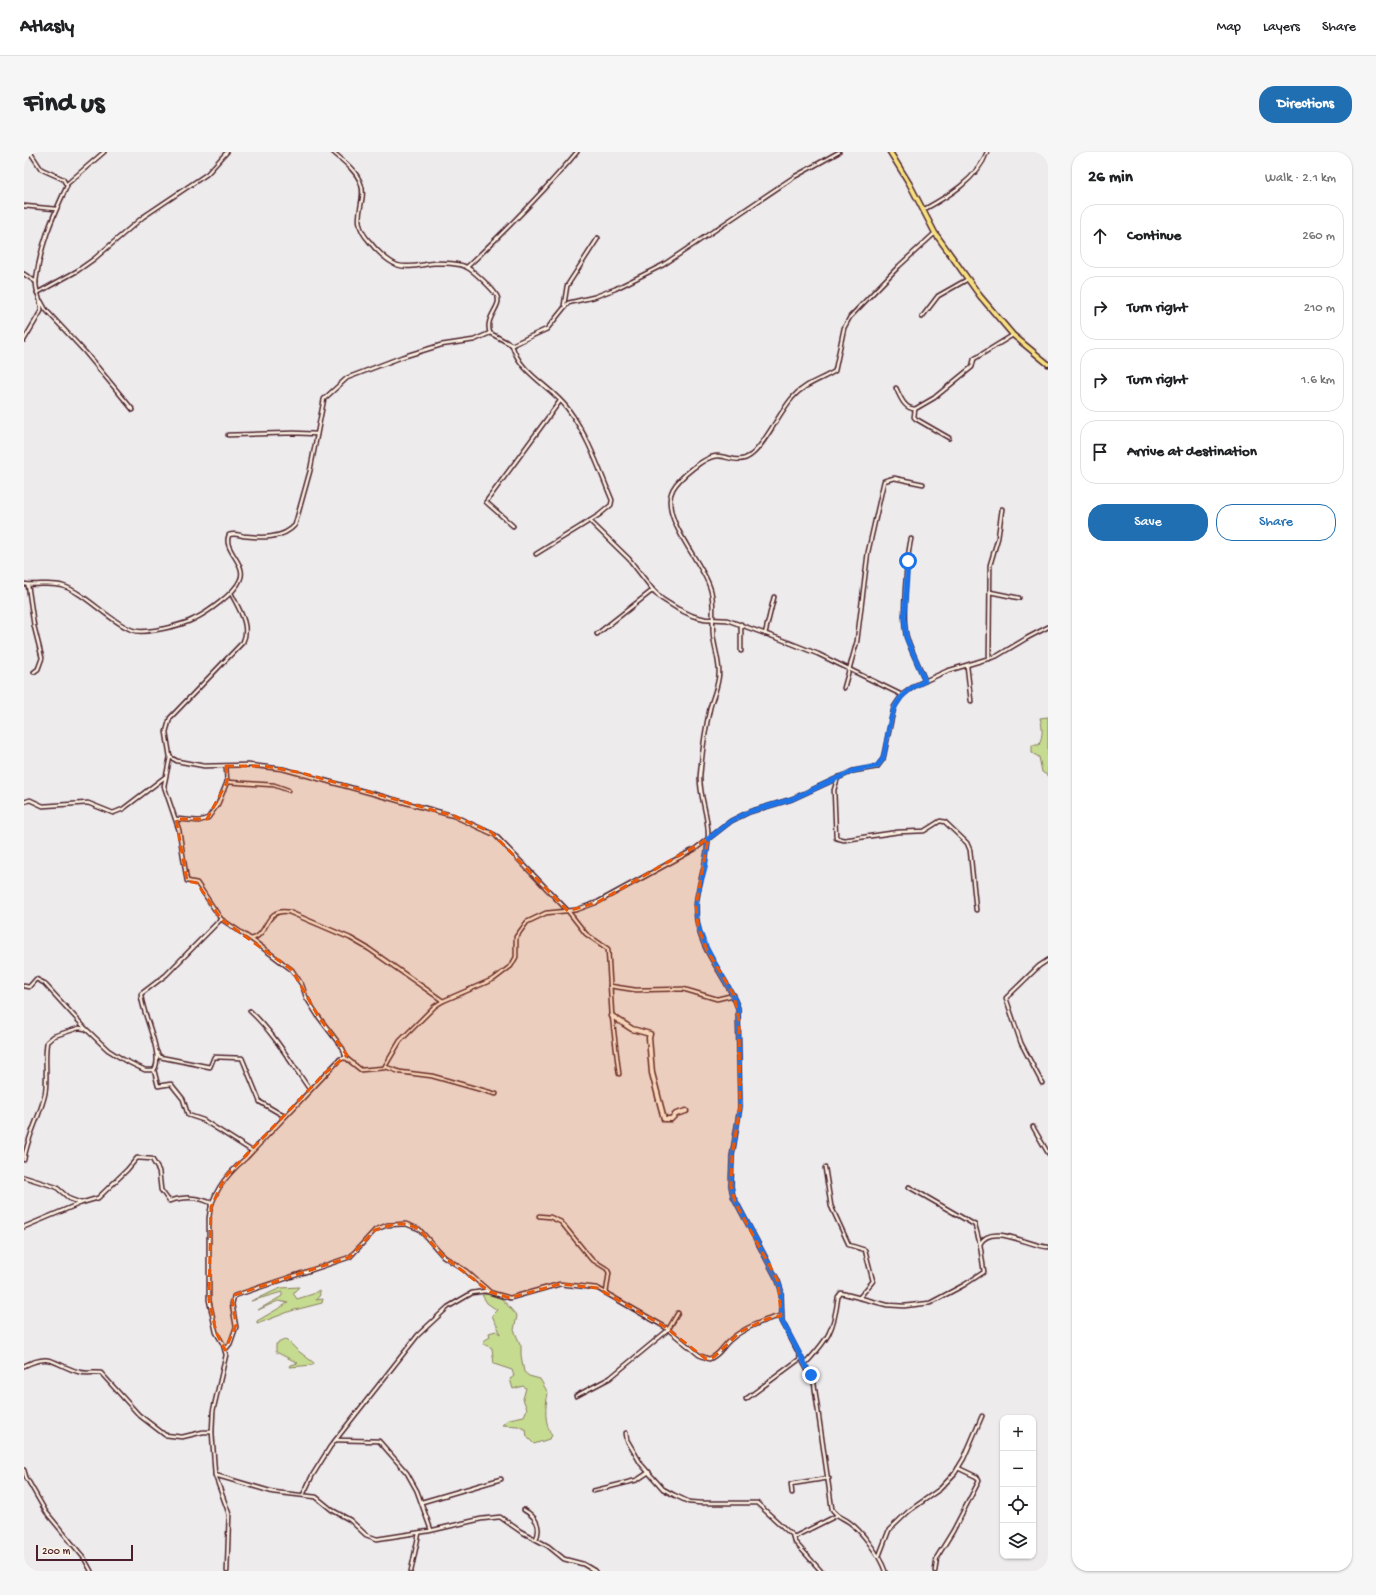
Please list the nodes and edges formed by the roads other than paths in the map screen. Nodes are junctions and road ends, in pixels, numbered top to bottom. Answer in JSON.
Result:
{"nodes":[{"id":1,"x":30,"y":152,"type":"edge"},
{"id":2,"x":104,"y":152,"type":"edge"},
{"id":3,"x":228,"y":152,"type":"edge"},
{"id":4,"x":333,"y":152,"type":"edge"},
{"id":5,"x":577,"y":152,"type":"edge"},
{"id":6,"x":839,"y":152,"type":"edge"},
{"id":7,"x":890,"y":152,"type":"edge"},
{"id":8,"x":987,"y":152,"type":"edge"},
{"id":9,"x":67,"y":184,"type":"junction"},
{"id":10,"x":24,"y":206,"type":"edge"},
{"id":11,"x":56,"y":209,"type":"junction"},
{"id":12,"x":922,"y":210,"type":"junction"},
{"id":13,"x":935,"y":233,"type":"junction"},
{"id":14,"x":598,"y":238,"type":"dead end"},
{"id":15,"x":467,"y":267,"type":"junction"},
{"id":16,"x":24,"y":274,"type":"edge"},
{"id":17,"x":968,"y":279,"type":"junction"},
{"id":18,"x":36,"y":282,"type":"junction"},
{"id":19,"x":37,"y":293,"type":"junction"},
{"id":20,"x":39,"y":299,"type":"junction"},
{"id":21,"x":564,"y":305,"type":"junction"},
{"id":22,"x":922,"y":317,"type":"dead end"},
{"id":23,"x":490,"y":332,"type":"junction"},
{"id":24,"x":1013,"y":335,"type":"junction"},
{"id":25,"x":24,"y":340,"type":"edge"},
{"id":26,"x":512,"y":345,"type":"junction"},
{"id":27,"x":1048,"y":364,"type":"edge"},
{"id":28,"x":896,"y":388,"type":"dead end"},
{"id":29,"x":560,"y":401,"type":"junction"},
{"id":30,"x":915,"y":409,"type":"junction"},
{"id":31,"x":133,"y":410,"type":"dead end"},
{"id":32,"x":317,"y":434,"type":"junction"},
{"id":33,"x":228,"y":435,"type":"dead end"},
{"id":34,"x":949,"y":438,"type":"dead end"},
{"id":35,"x":923,"y":484,"type":"dead end"},
{"id":36,"x":1002,"y":509,"type":"dead end"},
{"id":37,"x":590,"y":521,"type":"junction"},
{"id":38,"x":513,"y":526,"type":"dead end"},
{"id":39,"x":911,"y":539,"type":"dead end"},
{"id":40,"x":536,"y":554,"type":"dead end"},
{"id":41,"x":24,"y":584,"type":"edge"},
{"id":42,"x":28,"y":585,"type":"junction"},
{"id":43,"x":653,"y":590,"type":"junction"},
{"id":44,"x":990,"y":592,"type":"junction"},
{"id":45,"x":231,"y":593,"type":"junction"},
{"id":46,"x":774,"y":596,"type":"dead end"},
{"id":47,"x":1019,"y":598,"type":"dead end"},
{"id":48,"x":714,"y":620,"type":"junction"},
{"id":49,"x":741,"y":624,"type":"junction"},
{"id":50,"x":1048,"y":627,"type":"edge"},
{"id":51,"x":597,"y":634,"type":"dead end"},
{"id":52,"x":766,"y":634,"type":"junction"},
{"id":53,"x":741,"y":651,"type":"dead end"},
{"id":54,"x":989,"y":659,"type":"junction"},
{"id":55,"x":967,"y":666,"type":"junction"},
{"id":56,"x":850,"y":670,"type":"junction"},
{"id":57,"x":34,"y":672,"type":"dead end"},
{"id":58,"x":925,"y":681,"type":"junction"},
{"id":59,"x":844,"y":688,"type":"dead end"},
{"id":60,"x":902,"y":695,"type":"junction"},
{"id":61,"x":971,"y":702,"type":"dead end"},
{"id":62,"x":170,"y":757,"type":"junction"},
{"id":63,"x":226,"y":766,"type":"junction"},
{"id":64,"x":165,"y":776,"type":"junction"},
{"id":65,"x":838,"y":777,"type":"junction"},
{"id":66,"x":228,"y":782,"type":"junction"},
{"id":67,"x":288,"y":790,"type":"dead end"},
{"id":68,"x":24,"y":802,"type":"edge"},
{"id":69,"x":176,"y":819,"type":"junction"},
{"id":70,"x":708,"y":839,"type":"junction"},
{"id":71,"x":976,"y":910,"type":"dead end"},
{"id":72,"x":568,"y":911,"type":"junction"},
{"id":73,"x":221,"y":919,"type":"junction"},
{"id":74,"x":251,"y":939,"type":"junction"},
{"id":75,"x":1048,"y":960,"type":"edge"},
{"id":76,"x":24,"y":986,"type":"edge"},
{"id":77,"x":610,"y":986,"type":"junction"},
{"id":78,"x":734,"y":995,"type":"junction"},
{"id":79,"x":443,"y":1001,"type":"junction"},
{"id":80,"x":250,"y":1011,"type":"dead end"},
{"id":81,"x":612,"y":1016,"type":"junction"},
{"id":82,"x":86,"y":1029,"type":"junction"},
{"id":83,"x":156,"y":1050,"type":"junction"},
{"id":84,"x":346,"y":1058,"type":"junction"},
{"id":85,"x":386,"y":1067,"type":"junction"},
{"id":86,"x":154,"y":1070,"type":"junction"},
{"id":87,"x":619,"y":1074,"type":"dead end"},
{"id":88,"x":1042,"y":1083,"type":"dead end"},
{"id":89,"x":310,"y":1090,"type":"junction"},
{"id":90,"x":496,"y":1094,"type":"dead end"},
{"id":91,"x":686,"y":1112,"type":"dead end"},
{"id":92,"x":284,"y":1116,"type":"junction"},
{"id":93,"x":1033,"y":1127,"type":"dead end"},
{"id":94,"x":252,"y":1151,"type":"junction"},
{"id":95,"x":1048,"y":1153,"type":"edge"},
{"id":96,"x":24,"y":1160,"type":"edge"},
{"id":97,"x":825,"y":1168,"type":"dead end"},
{"id":98,"x":24,"y":1177,"type":"edge"},
{"id":99,"x":908,"y":1187,"type":"dead end"},
{"id":100,"x":81,"y":1203,"type":"junction"},
{"id":101,"x":211,"y":1208,"type":"junction"},
{"id":102,"x":539,"y":1216,"type":"dead end"},
{"id":103,"x":24,"y":1227,"type":"edge"},
{"id":104,"x":980,"y":1244,"type":"junction"},
{"id":105,"x":1048,"y":1247,"type":"edge"},
{"id":106,"x":490,"y":1292,"type":"junction"},
{"id":107,"x":606,"y":1293,"type":"junction"},
{"id":108,"x":859,"y":1298,"type":"junction"},
{"id":109,"x":678,"y":1313,"type":"dead end"},
{"id":110,"x":781,"y":1316,"type":"junction"},
{"id":111,"x":668,"y":1330,"type":"junction"},
{"id":112,"x":225,"y":1350,"type":"junction"},
{"id":113,"x":802,"y":1358,"type":"junction"},
{"id":114,"x":805,"y":1364,"type":"junction"},
{"id":115,"x":24,"y":1366,"type":"edge"},
{"id":116,"x":576,"y":1396,"type":"dead end"},
{"id":117,"x":746,"y":1399,"type":"dead end"},
{"id":118,"x":982,"y":1416,"type":"dead end"},
{"id":119,"x":212,"y":1432,"type":"junction"},
{"id":120,"x":626,"y":1434,"type":"dead end"},
{"id":121,"x":335,"y":1440,"type":"junction"},
{"id":122,"x":958,"y":1468,"type":"junction"},
{"id":123,"x":24,"y":1470,"type":"edge"},
{"id":124,"x":650,"y":1472,"type":"junction"},
{"id":125,"x":215,"y":1475,"type":"junction"},
{"id":126,"x":829,"y":1478,"type":"junction"},
{"id":127,"x":501,"y":1479,"type":"dead end"},
{"id":128,"x":593,"y":1491,"type":"dead end"},
{"id":129,"x":792,"y":1493,"type":"dead end"},
{"id":130,"x":303,"y":1495,"type":"junction"},
{"id":131,"x":422,"y":1502,"type":"junction"},
{"id":132,"x":524,"y":1510,"type":"dead end"},
{"id":133,"x":837,"y":1516,"type":"junction"},
{"id":134,"x":432,"y":1530,"type":"junction"},
{"id":135,"x":419,"y":1533,"type":"junction"},
{"id":136,"x":792,"y":1537,"type":"junction"},
{"id":137,"x":536,"y":1539,"type":"junction"},
{"id":138,"x":878,"y":1557,"type":"junction"},
{"id":139,"x":91,"y":1571,"type":"edge"},
{"id":140,"x":227,"y":1571,"type":"edge"},
{"id":141,"x":411,"y":1571,"type":"edge"},
{"id":142,"x":595,"y":1571,"type":"edge"},
{"id":143,"x":820,"y":1571,"type":"edge"},
{"id":144,"x":884,"y":1571,"type":"edge"},
{"id":145,"x":935,"y":1571,"type":"edge"}],
"edges":[{"from":1,"to":9,"type":"street"},
{"from":2,"to":9,"type":"street"},
{"from":3,"to":19,"type":"street"},
{"from":4,"to":15,"type":"street"},
{"from":5,"to":15,"type":"street"},
{"from":6,"to":21,"type":"street"},
{"from":7,"to":12,"type":"main road"},
{"from":8,"to":12,"type":"street"},
{"from":9,"to":11,"type":"street"},
{"from":10,"to":11,"type":"street"},
{"from":11,"to":18,"type":"street"},
{"from":12,"to":13,"type":"main road"},
{"from":13,"to":17,"type":"main road"},
{"from":13,"to":48,"type":"street"},
{"from":14,"to":21,"type":"street"},
{"from":15,"to":23,"type":"street"},
{"from":16,"to":18,"type":"street"},
{"from":17,"to":22,"type":"street"},
{"from":17,"to":24,"type":"main road"},
{"from":18,"to":19,"type":"street"},
{"from":19,"to":20,"type":"street"},
{"from":20,"to":25,"type":"street"},
{"from":20,"to":31,"type":"street"},
{"from":21,"to":26,"type":"street"},
{"from":23,"to":26,"type":"street"},
{"from":23,"to":32,"type":"street"},
{"from":24,"to":27,"type":"main road"},
{"from":24,"to":30,"type":"street"},
{"from":26,"to":29,"type":"street"},
{"from":28,"to":30,"type":"street"},
{"from":29,"to":37,"type":"street"},
{"from":29,"to":38,"type":"street"},
{"from":30,"to":34,"type":"street"},
{"from":32,"to":33,"type":"street"},
{"from":32,"to":45,"type":"street"},
{"from":35,"to":56,"type":"street"},
{"from":36,"to":44,"type":"street"},
{"from":37,"to":40,"type":"street"},
{"from":37,"to":43,"type":"street"},
{"from":39,"to":58,"type":"street"},
{"from":41,"to":42,"type":"street"},
{"from":42,"to":45,"type":"street"},
{"from":42,"to":57,"type":"street"},
{"from":43,"to":48,"type":"street"},
{"from":43,"to":51,"type":"street"},
{"from":44,"to":47,"type":"street"},
{"from":44,"to":54,"type":"street"},
{"from":45,"to":62,"type":"street"},
{"from":46,"to":52,"type":"street"},
{"from":48,"to":49,"type":"street"},
{"from":48,"to":70,"type":"street"},
{"from":49,"to":52,"type":"street"},
{"from":49,"to":53,"type":"street"},
{"from":50,"to":54,"type":"street"},
{"from":52,"to":56,"type":"street"},
{"from":54,"to":55,"type":"street"},
{"from":55,"to":58,"type":"street"},
{"from":55,"to":61,"type":"street"},
{"from":56,"to":59,"type":"street"},
{"from":56,"to":60,"type":"street"},
{"from":58,"to":60,"type":"street"},
{"from":60,"to":65,"type":"street"},
{"from":62,"to":63,"type":"street"},
{"from":62,"to":64,"type":"street"},
{"from":63,"to":66,"type":"street"},
{"from":63,"to":72,"type":"street"},
{"from":64,"to":68,"type":"street"},
{"from":64,"to":69,"type":"street"},
{"from":65,"to":70,"type":"street"},
{"from":65,"to":71,"type":"street"},
{"from":66,"to":67,"type":"street"},
{"from":66,"to":69,"type":"street"},
{"from":69,"to":73,"type":"street"},
{"from":70,"to":72,"type":"street"},
{"from":70,"to":78,"type":"street"},
{"from":72,"to":77,"type":"street"},
{"from":72,"to":79,"type":"street"},
{"from":73,"to":74,"type":"street"},
{"from":73,"to":83,"type":"street"},
{"from":74,"to":79,"type":"street"},
{"from":74,"to":84,"type":"street"},
{"from":75,"to":88,"type":"street"},
{"from":76,"to":82,"type":"street"},
{"from":77,"to":78,"type":"street"},
{"from":77,"to":81,"type":"street"},
{"from":78,"to":110,"type":"street"},
{"from":79,"to":85,"type":"street"},
{"from":80,"to":89,"type":"street"},
{"from":81,"to":87,"type":"street"},
{"from":81,"to":91,"type":"street"},
{"from":82,"to":86,"type":"street"},
{"from":82,"to":96,"type":"street"},
{"from":83,"to":86,"type":"street"},
{"from":83,"to":92,"type":"street"},
{"from":84,"to":85,"type":"street"},
{"from":84,"to":89,"type":"street"},
{"from":85,"to":90,"type":"street"},
{"from":86,"to":94,"type":"street"},
{"from":89,"to":92,"type":"street"},
{"from":92,"to":94,"type":"street"},
{"from":93,"to":95,"type":"street"},
{"from":94,"to":101,"type":"street"},
{"from":97,"to":108,"type":"street"},
{"from":98,"to":100,"type":"street"},
{"from":99,"to":104,"type":"street"},
{"from":100,"to":101,"type":"street"},
{"from":100,"to":103,"type":"street"},
{"from":101,"to":112,"type":"street"},
{"from":102,"to":107,"type":"street"},
{"from":104,"to":105,"type":"street"},
{"from":104,"to":108,"type":"street"},
{"from":106,"to":107,"type":"street"},
{"from":106,"to":112,"type":"street"},
{"from":106,"to":121,"type":"street"},
{"from":107,"to":111,"type":"street"},
{"from":108,"to":114,"type":"street"},
{"from":109,"to":111,"type":"street"},
{"from":110,"to":111,"type":"street"},
{"from":110,"to":113,"type":"street"},
{"from":111,"to":116,"type":"street"},
{"from":112,"to":119,"type":"street"},
{"from":113,"to":114,"type":"street"},
{"from":113,"to":117,"type":"street"},
{"from":114,"to":126,"type":"street"},
{"from":115,"to":119,"type":"street"},
{"from":118,"to":122,"type":"street"},
{"from":119,"to":125,"type":"street"},
{"from":120,"to":124,"type":"street"},
{"from":121,"to":130,"type":"street"},
{"from":121,"to":131,"type":"street"},
{"from":122,"to":138,"type":"street"},
{"from":122,"to":145,"type":"street"},
{"from":123,"to":139,"type":"street"},
{"from":124,"to":128,"type":"street"},
{"from":124,"to":136,"type":"street"},
{"from":125,"to":130,"type":"street"},
{"from":125,"to":140,"type":"street"},
{"from":126,"to":129,"type":"street"},
{"from":126,"to":133,"type":"street"},
{"from":127,"to":131,"type":"street"},
{"from":130,"to":135,"type":"street"},
{"from":131,"to":134,"type":"street"},
{"from":132,"to":137,"type":"street"},
{"from":133,"to":136,"type":"street"},
{"from":133,"to":138,"type":"street"},
{"from":134,"to":135,"type":"street"},
{"from":134,"to":137,"type":"street"},
{"from":135,"to":141,"type":"street"},
{"from":136,"to":143,"type":"street"},
{"from":137,"to":142,"type":"street"},
{"from":138,"to":144,"type":"street"}]}
